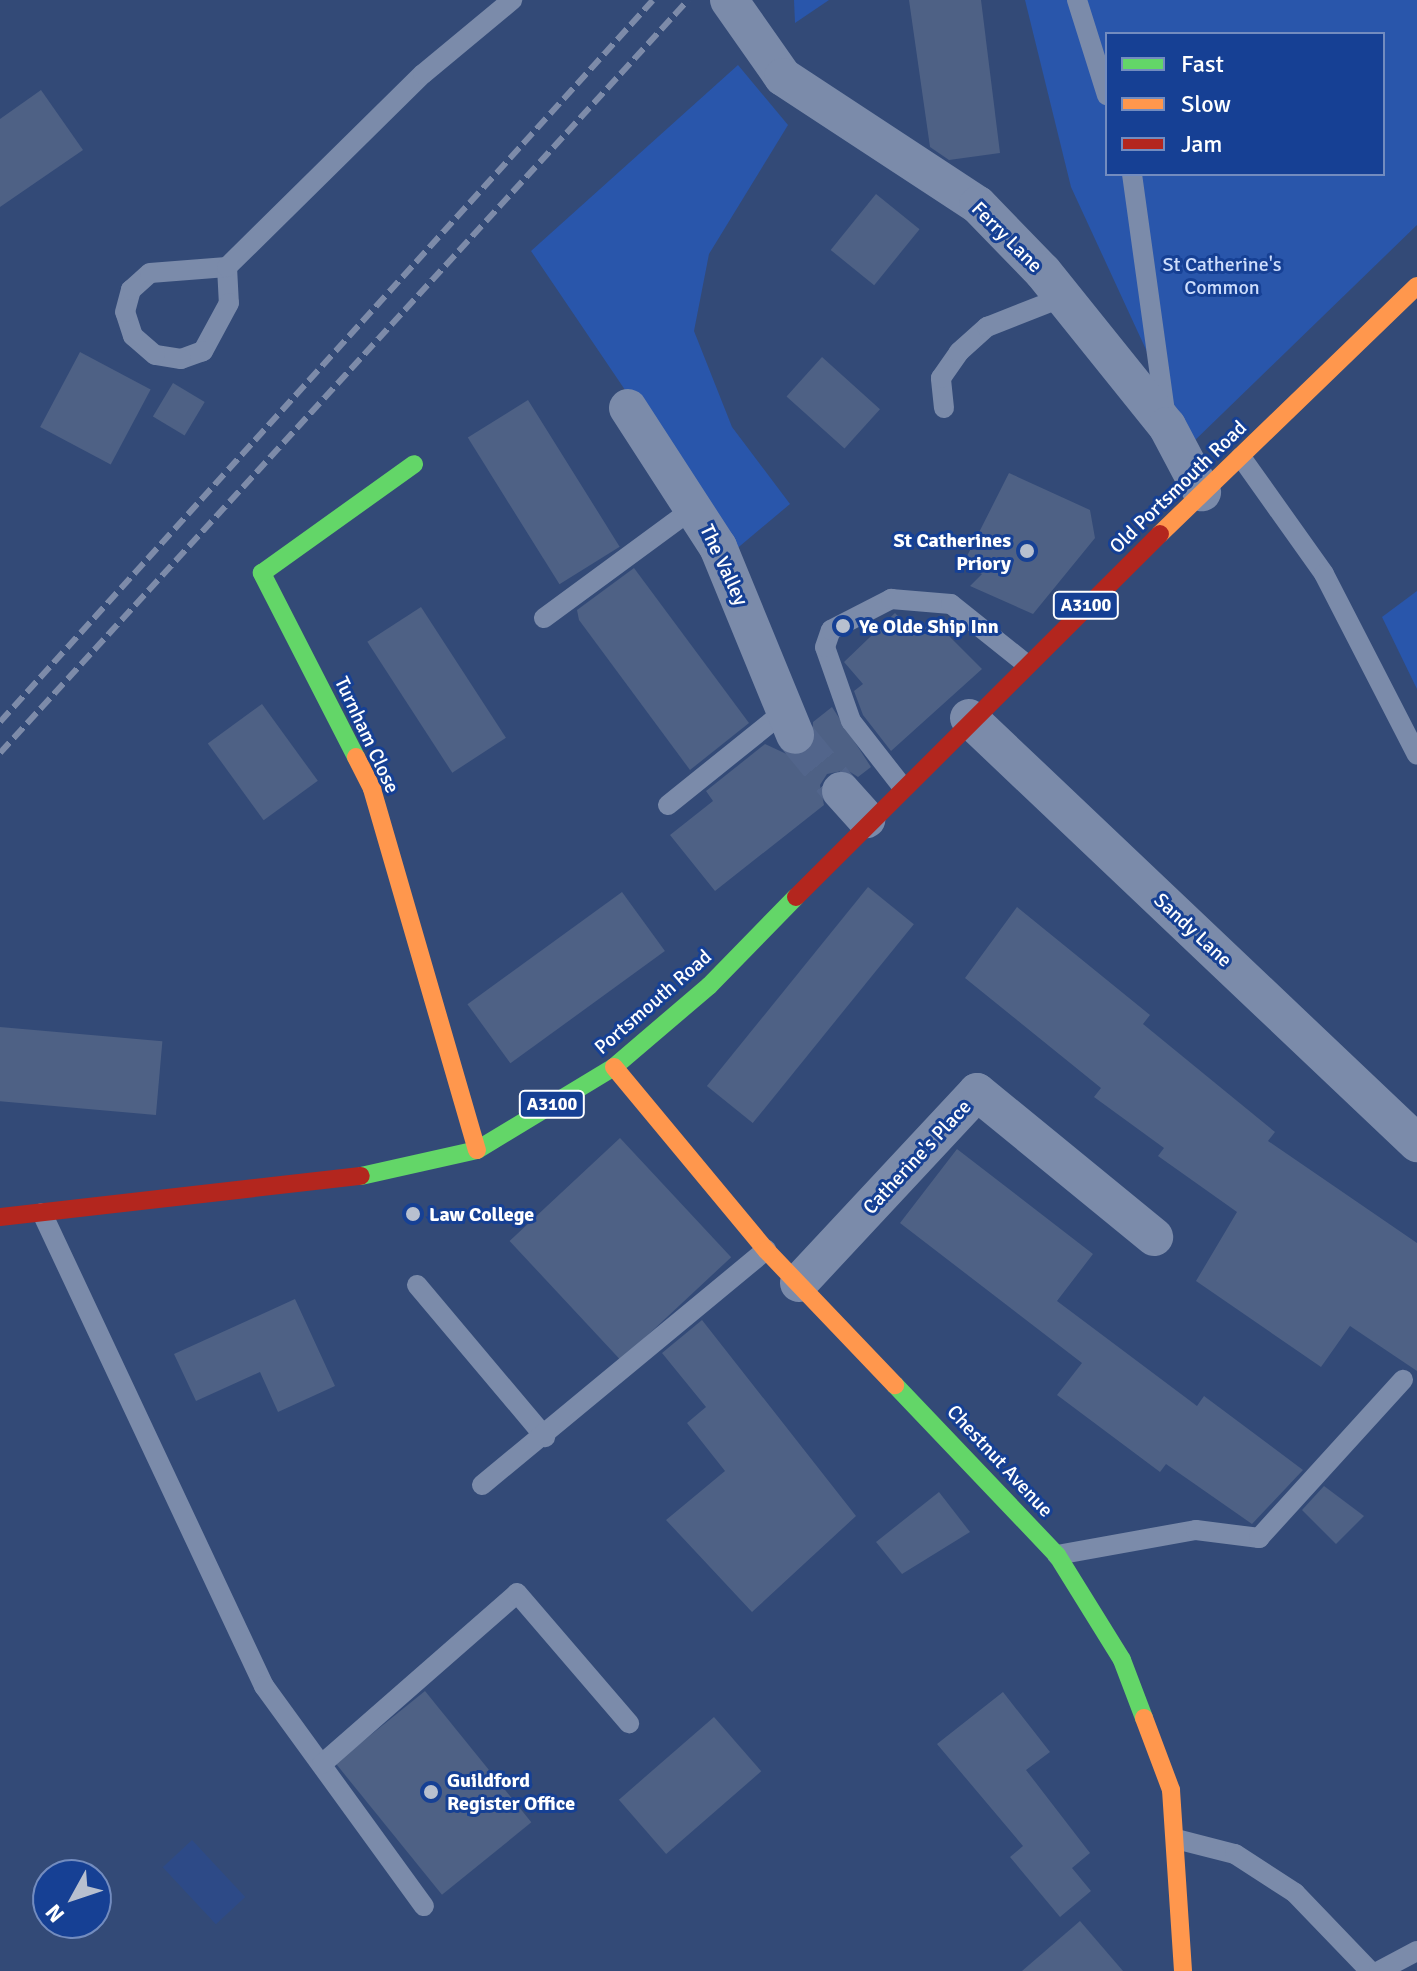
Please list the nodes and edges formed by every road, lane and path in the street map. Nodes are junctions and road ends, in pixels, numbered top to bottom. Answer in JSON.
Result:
{"nodes":[{"id":1,"x":512,"y":0,"type":"edge"},
{"id":2,"x":729,"y":0,"type":"edge"},
{"id":3,"x":1077,"y":0,"type":"edge"},
{"id":4,"x":1105,"y":89,"type":"edge"},
{"id":5,"x":1132,"y":176,"type":"edge"},
{"id":6,"x":227,"y":267,"type":"junction"},
{"id":7,"x":1417,"y":286,"type":"edge"},
{"id":8,"x":1063,"y":297,"type":"junction"},
{"id":9,"x":628,"y":408,"type":"dead end"},
{"id":10,"x":944,"y":408,"type":"dead end"},
{"id":11,"x":1167,"y":426,"type":"junction"},
{"id":12,"x":1241,"y":457,"type":"junction"},
{"id":13,"x":414,"y":464,"type":"dead end"},
{"id":14,"x":1202,"y":492,"type":"junction"},
{"id":15,"x":695,"y":507,"type":"junction"},
{"id":16,"x":544,"y":618,"type":"dead end"},
{"id":17,"x":1025,"y":663,"type":"junction"},
{"id":18,"x":969,"y":718,"type":"junction"},
{"id":19,"x":790,"y":723,"type":"joint"},
{"id":20,"x":1417,"y":755,"type":"edge"},
{"id":21,"x":901,"y":785,"type":"junction"},
{"id":22,"x":841,"y":791,"type":"tunnel mouth"},
{"id":23,"x":668,"y":805,"type":"dead end"},
{"id":24,"x":866,"y":819,"type":"junction"},
{"id":25,"x":614,"y":1067,"type":"junction"},
{"id":26,"x":1417,"y":1143,"type":"edge"},
{"id":27,"x":477,"y":1150,"type":"junction"},
{"id":28,"x":42,"y":1213,"type":"junction"},
{"id":29,"x":0,"y":1217,"type":"edge"},
{"id":30,"x":1154,"y":1237,"type":"dead end"},
{"id":31,"x":766,"y":1250,"type":"junction"},
{"id":32,"x":799,"y":1283,"type":"junction"},
{"id":33,"x":417,"y":1285,"type":"dead end"},
{"id":34,"x":1403,"y":1380,"type":"dead end"},
{"id":35,"x":545,"y":1437,"type":"junction"},
{"id":36,"x":482,"y":1485,"type":"dead end"},
{"id":37,"x":1057,"y":1555,"type":"junction"},
{"id":38,"x":629,"y":1723,"type":"dead end"},
{"id":39,"x":322,"y":1764,"type":"junction"},
{"id":40,"x":1176,"y":1839,"type":"junction"},
{"id":41,"x":424,"y":1906,"type":"dead end"},
{"id":42,"x":1417,"y":1951,"type":"edge"},
{"id":43,"x":1183,"y":1971,"type":"edge"},
{"id":44,"x":1370,"y":1971,"type":"edge"},
{"id":45,"x":1379,"y":1971,"type":"edge"}],
"edges":[{"from":1,"to":6,"type":"lane"},
{"from":2,"to":8,"type":"street","name":"Ferry Lane"},
{"from":3,"to":4,"type":"lane"},
{"from":5,"to":11,"type":"lane"},
{"from":6,"to":6,"type":"lane"},
{"from":7,"to":12,"type":"street","name":"Old Portsmouth Road","number":"A3100"},
{"from":8,"to":10,"type":"lane"},
{"from":8,"to":11,"type":"street","name":"Ferry Lane"},
{"from":9,"to":15,"type":"street","name":"The Valley"},
{"from":11,"to":14,"type":"street","name":"Ferry Lane"},
{"from":12,"to":14,"type":"street","name":"Old Portsmouth Road","number":"A3100"},
{"from":12,"to":20,"type":"lane"},
{"from":13,"to":27,"type":"street","name":"Turnham Close"},
{"from":14,"to":17,"type":"street","name":"Old Portsmouth Road","number":"A3100"},
{"from":15,"to":16,"type":"lane"},
{"from":15,"to":19,"type":"street","name":"The Valley"},
{"from":17,"to":18,"type":"street","name":"Old Portsmouth Road","number":"A3100"},
{"from":17,"to":21,"type":"lane"},
{"from":18,"to":21,"type":"street","name":"Portsmouth Road","number":"A3100"},
{"from":18,"to":26,"type":"street","name":"Sandy Lane"},
{"from":19,"to":23,"type":"lane"},
{"from":21,"to":24,"type":"street","name":"Portsmouth Road","number":"A3100"},
{"from":22,"to":24,"type":"street"},
{"from":24,"to":25,"type":"street","name":"Portsmouth Road","number":"A3100"},
{"from":25,"to":27,"type":"street","name":"Portsmouth Road","number":"A3100"},
{"from":25,"to":31,"type":"street","name":"Chestnut Avenue"},
{"from":27,"to":28,"type":"street","name":"Portsmouth Road","number":"A3100"},
{"from":28,"to":29,"type":"street","name":"Portsmouth Road","number":"A3100"},
{"from":28,"to":39,"type":"lane"},
{"from":30,"to":32,"type":"street","name":"Catherine's Place"},
{"from":31,"to":32,"type":"street","name":"Chestnut Avenue"},
{"from":31,"to":35,"type":"lane"},
{"from":32,"to":37,"type":"street","name":"Chestnut Avenue"},
{"from":33,"to":35,"type":"lane"},
{"from":34,"to":37,"type":"lane"},
{"from":35,"to":36,"type":"lane"},
{"from":37,"to":40,"type":"street","name":"Chestnut Avenue"},
{"from":38,"to":39,"type":"lane"},
{"from":39,"to":41,"type":"lane"},
{"from":40,"to":43,"type":"street","name":"Chestnut Avenue"},
{"from":40,"to":44,"type":"lane"},
{"from":42,"to":45,"type":"lane"}]}
